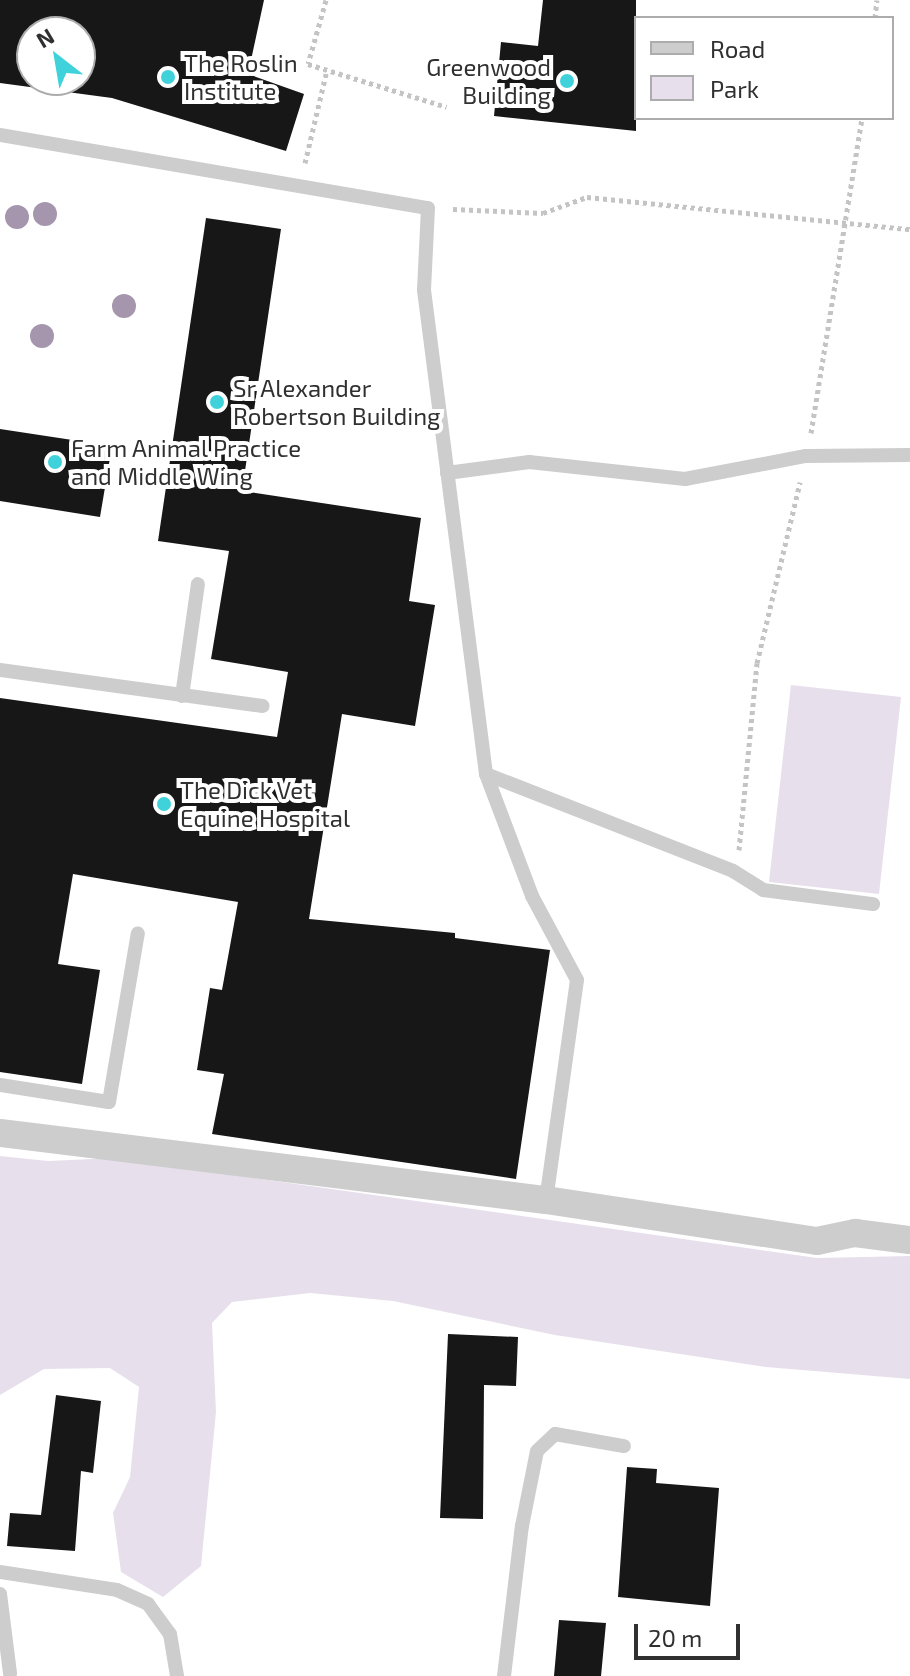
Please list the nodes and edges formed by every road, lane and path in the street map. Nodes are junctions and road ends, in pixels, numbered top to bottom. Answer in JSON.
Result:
{"nodes":[{"id":1,"x":326,"y":0,"type":"edge"},
{"id":2,"x":327,"y":70,"type":"junction"},
{"id":3,"x":447,"y":107,"type":"dead end"},
{"id":4,"x":862,"y":120,"type":"edge"},
{"id":5,"x":0,"y":135,"type":"edge"},
{"id":6,"x":299,"y":187,"type":"junction"},
{"id":7,"x":428,"y":208,"type":"junction"},
{"id":8,"x":849,"y":222,"type":"junction"},
{"id":9,"x":910,"y":229,"type":"edge"},
{"id":10,"x":910,"y":455,"type":"edge"},
{"id":11,"x":806,"y":456,"type":"junction"},
{"id":12,"x":447,"y":473,"type":"junction"},
{"id":13,"x":198,"y":584,"type":"dead end"},
{"id":14,"x":0,"y":670,"type":"edge"},
{"id":15,"x":182,"y":696,"type":"junction"},
{"id":16,"x":263,"y":706,"type":"dead end"},
{"id":17,"x":486,"y":774,"type":"junction"},
{"id":18,"x":733,"y":871,"type":"junction"},
{"id":19,"x":873,"y":904,"type":"dead end"},
{"id":20,"x":138,"y":933,"type":"dead end"},
{"id":21,"x":0,"y":1085,"type":"edge"},
{"id":22,"x":0,"y":1133,"type":"edge"},
{"id":23,"x":546,"y":1200,"type":"junction"},
{"id":24,"x":910,"y":1240,"type":"edge"},
{"id":25,"x":624,"y":1446,"type":"dead end"},
{"id":26,"x":0,"y":1572,"type":"edge"},
{"id":27,"x":0,"y":1594,"type":"edge"},
{"id":28,"x":10,"y":1673,"type":"dead end"},
{"id":29,"x":177,"y":1676,"type":"edge"},
{"id":30,"x":504,"y":1676,"type":"edge"}],
"edges":[{"from":1,"to":2,"type":"path"},
{"from":2,"to":3,"type":"path"},
{"from":2,"to":6,"type":"path"},
{"from":4,"to":8,"type":"path"},
{"from":5,"to":6,"type":"lane"},
{"from":6,"to":7,"type":"lane"},
{"from":7,"to":8,"type":"path"},
{"from":7,"to":12,"type":"lane"},
{"from":8,"to":9,"type":"path"},
{"from":8,"to":11,"type":"path"},
{"from":10,"to":11,"type":"lane"},
{"from":11,"to":12,"type":"lane"},
{"from":11,"to":18,"type":"path"},
{"from":12,"to":17,"type":"lane"},
{"from":13,"to":15,"type":"lane"},
{"from":14,"to":15,"type":"lane"},
{"from":15,"to":16,"type":"lane"},
{"from":17,"to":18,"type":"lane"},
{"from":17,"to":23,"type":"lane"},
{"from":18,"to":19,"type":"lane"},
{"from":20,"to":21,"type":"lane"},
{"from":22,"to":23,"type":"street"},
{"from":23,"to":24,"type":"street"},
{"from":25,"to":30,"type":"lane"},
{"from":26,"to":29,"type":"lane"},
{"from":27,"to":28,"type":"lane"}]}
